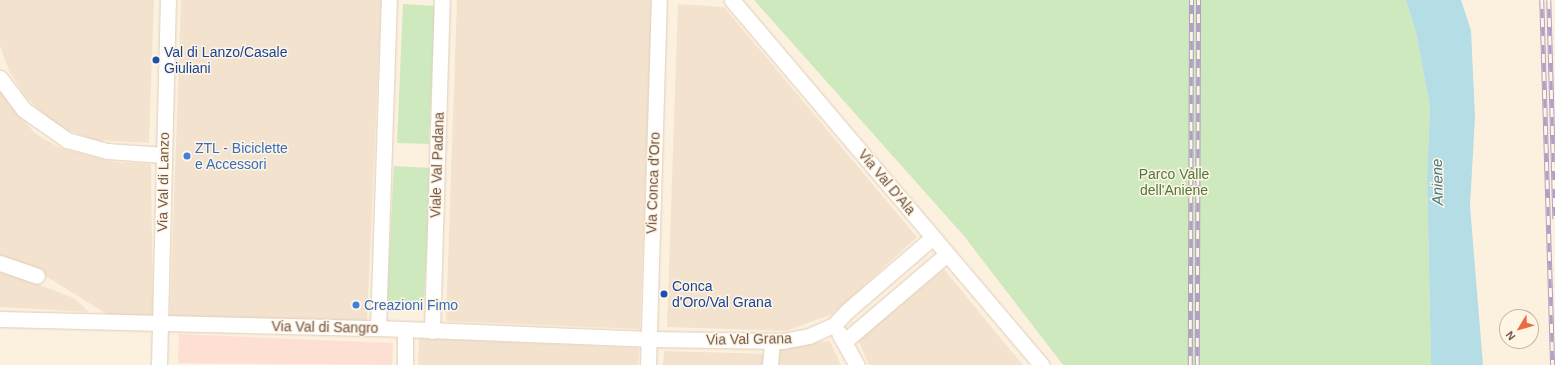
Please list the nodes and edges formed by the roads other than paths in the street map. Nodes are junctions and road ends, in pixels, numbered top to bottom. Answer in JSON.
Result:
{"nodes":[{"id":1,"x":168,"y":0,"type":"edge"},
{"id":2,"x":389,"y":0,"type":"edge"},
{"id":3,"x":442,"y":0,"type":"edge"},
{"id":4,"x":659,"y":0,"type":"edge"},
{"id":5,"x":732,"y":0,"type":"edge"},
{"id":6,"x":0,"y":78,"type":"edge"},
{"id":7,"x":164,"y":155,"type":"junction"},
{"id":8,"x":933,"y":237,"type":"junction"},
{"id":9,"x":947,"y":254,"type":"junction"},
{"id":10,"x":0,"y":263,"type":"edge"},
{"id":11,"x":37,"y":276,"type":"dead end"},
{"id":12,"x":0,"y":319,"type":"edge"},
{"id":13,"x":160,"y":324,"type":"junction"},
{"id":14,"x":834,"y":325,"type":"junction"},
{"id":15,"x":378,"y":328,"type":"junction"},
{"id":16,"x":405,"y":329,"type":"junction"},
{"id":17,"x":432,"y":331,"type":"junction"},
{"id":18,"x":649,"y":339,"type":"junction"},
{"id":19,"x":772,"y":341,"type":"junction"},
{"id":20,"x":845,"y":341,"type":"junction"},
{"id":21,"x":159,"y":365,"type":"edge"},
{"id":22,"x":405,"y":365,"type":"edge"},
{"id":23,"x":648,"y":365,"type":"edge"},
{"id":24,"x":770,"y":365,"type":"edge"},
{"id":25,"x":857,"y":365,"type":"edge"},
{"id":26,"x":1042,"y":365,"type":"edge"}],
"edges":[{"from":1,"to":7,"type":"street","name":"Via Val di Lanzo"},
{"from":2,"to":15,"type":"street"},
{"from":3,"to":17,"type":"street","name":"Viale Val Padana"},
{"from":4,"to":18,"type":"street","name":"Via Conca d'Oro"},
{"from":5,"to":8,"type":"street","name":"Via Val D'Ala"},
{"from":6,"to":7,"type":"street"},
{"from":7,"to":13,"type":"street","name":"Via Val di Lanzo"},
{"from":8,"to":9,"type":"street","name":"Via Val D'Ala"},
{"from":8,"to":14,"type":"street","name":"Via Val Grana"},
{"from":9,"to":20,"type":"street"},
{"from":9,"to":26,"type":"street","name":"Via Val D'Ala"},
{"from":10,"to":11,"type":"street"},
{"from":12,"to":13,"type":"street","name":"Via Val di Sangro"},
{"from":13,"to":15,"type":"street","name":"Via Val di Sangro"},
{"from":13,"to":21,"type":"street","name":"Via Val di Lanzo"},
{"from":14,"to":19,"type":"street","name":"Via Val Grana"},
{"from":14,"to":20,"type":"street"},
{"from":15,"to":16,"type":"street","name":"Via Val di Sangro"},
{"from":16,"to":17,"type":"street","name":"Via Val di Sangro"},
{"from":16,"to":22,"type":"street"},
{"from":17,"to":18,"type":"street","name":"Via Val di Sangro"},
{"from":18,"to":19,"type":"street","name":"Via Val Grana"},
{"from":18,"to":23,"type":"street","name":"Via Conca d'Oro"},
{"from":19,"to":24,"type":"street"},
{"from":20,"to":25,"type":"street"}]}
